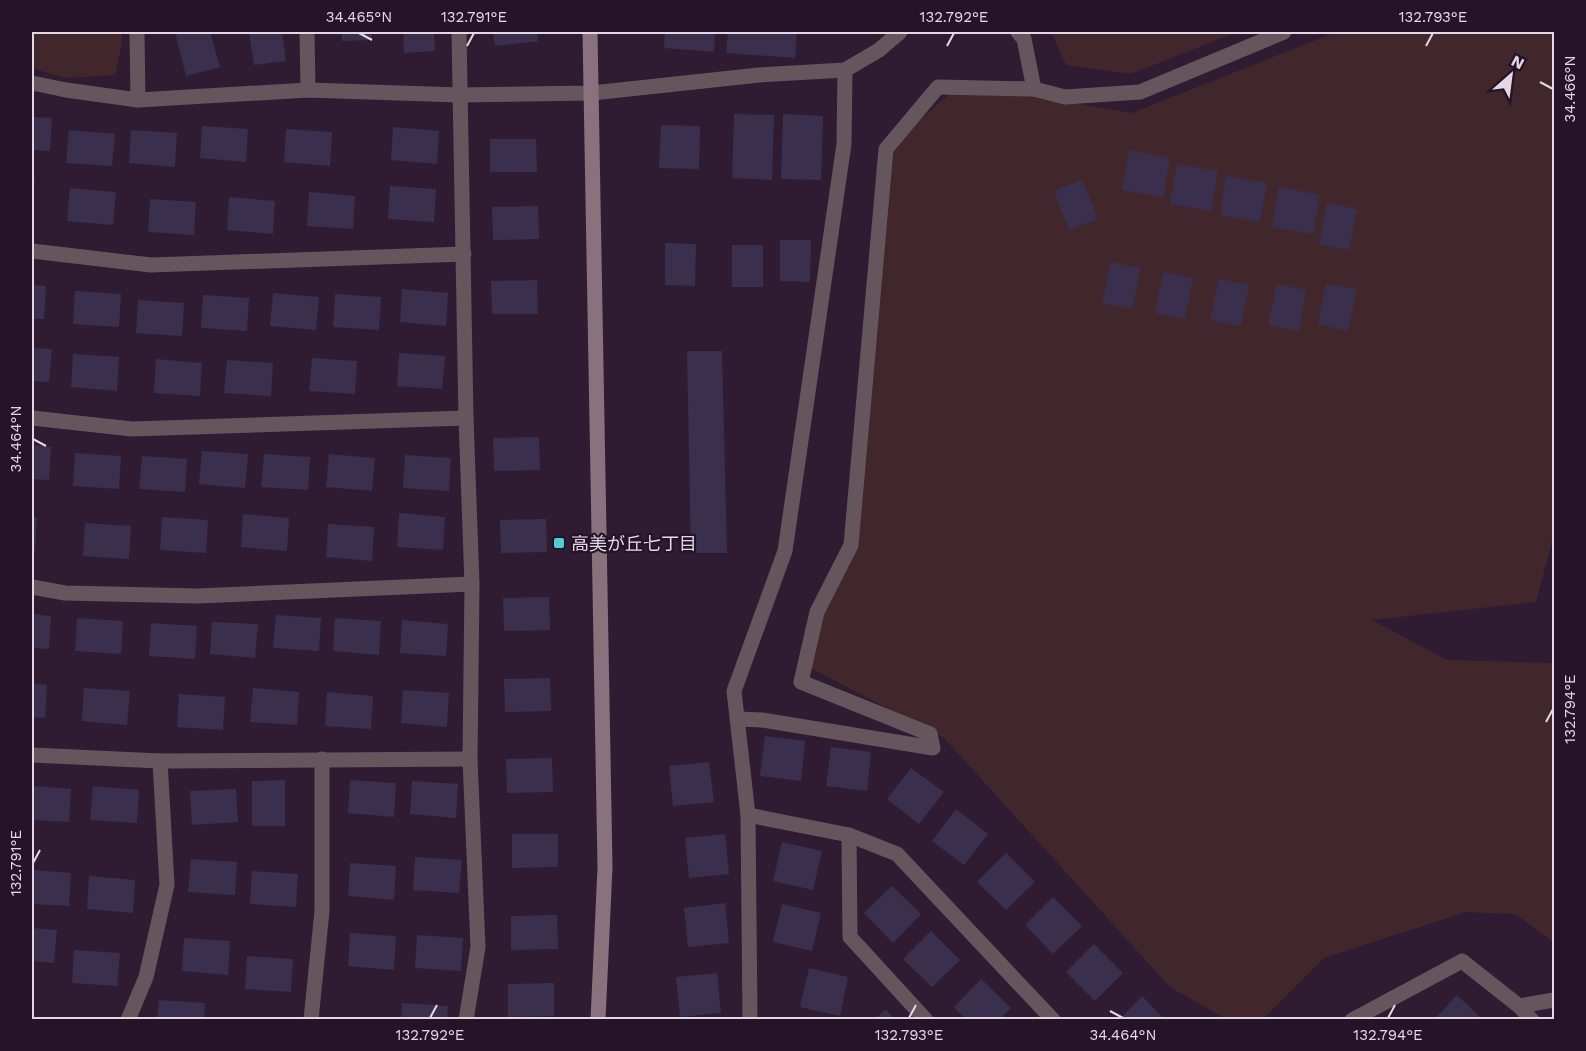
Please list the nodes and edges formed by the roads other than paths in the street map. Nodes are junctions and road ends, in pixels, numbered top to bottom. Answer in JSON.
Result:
{"nodes":[{"id":1,"x":137,"y":32,"type":"edge"},
{"id":2,"x":307,"y":32,"type":"edge"},
{"id":3,"x":459,"y":32,"type":"edge"},
{"id":4,"x":590,"y":32,"type":"edge"},
{"id":5,"x":900,"y":32,"type":"edge"},
{"id":6,"x":1018,"y":32,"type":"edge"},
{"id":7,"x":1284,"y":32,"type":"edge"},
{"id":8,"x":845,"y":70,"type":"junction"},
{"id":9,"x":32,"y":83,"type":"edge"},
{"id":10,"x":1034,"y":89,"type":"junction"},
{"id":11,"x":308,"y":90,"type":"junction"},
{"id":12,"x":592,"y":93,"type":"junction"},
{"id":13,"x":460,"y":95,"type":"junction"},
{"id":14,"x":138,"y":100,"type":"junction"},
{"id":15,"x":32,"y":252,"type":"edge"},
{"id":16,"x":464,"y":254,"type":"junction"},
{"id":17,"x":32,"y":418,"type":"edge"},
{"id":18,"x":466,"y":418,"type":"junction"},
{"id":19,"x":472,"y":584,"type":"junction"},
{"id":20,"x":32,"y":587,"type":"edge"},
{"id":21,"x":738,"y":719,"type":"junction"},
{"id":22,"x":32,"y":755,"type":"edge"},
{"id":23,"x":322,"y":759,"type":"junction"},
{"id":24,"x":470,"y":759,"type":"junction"},
{"id":25,"x":160,"y":760,"type":"junction"},
{"id":26,"x":748,"y":815,"type":"junction"},
{"id":27,"x":849,"y":835,"type":"junction"},
{"id":28,"x":1554,"y":1000,"type":"edge"},
{"id":29,"x":1519,"y":1006,"type":"junction"},
{"id":30,"x":754,"y":1018,"type":"edge"},
{"id":31,"x":128,"y":1020,"type":"edge"},
{"id":32,"x":311,"y":1020,"type":"edge"},
{"id":33,"x":466,"y":1020,"type":"edge"},
{"id":34,"x":598,"y":1020,"type":"edge"},
{"id":35,"x":926,"y":1020,"type":"edge"},
{"id":36,"x":1053,"y":1020,"type":"edge"},
{"id":37,"x":1352,"y":1020,"type":"edge"},
{"id":38,"x":1532,"y":1020,"type":"edge"}],
"edges":[{"from":1,"to":14,"type":"street"},
{"from":2,"to":11,"type":"street"},
{"from":3,"to":13,"type":"street"},
{"from":4,"to":12,"type":"street"},
{"from":5,"to":8,"type":"street"},
{"from":6,"to":10,"type":"street"},
{"from":7,"to":10,"type":"street"},
{"from":8,"to":12,"type":"street"},
{"from":8,"to":21,"type":"street"},
{"from":9,"to":14,"type":"street"},
{"from":10,"to":21,"type":"street"},
{"from":11,"to":13,"type":"street"},
{"from":11,"to":14,"type":"street"},
{"from":12,"to":13,"type":"street"},
{"from":12,"to":34,"type":"street"},
{"from":13,"to":16,"type":"street"},
{"from":15,"to":16,"type":"street"},
{"from":16,"to":18,"type":"street"},
{"from":17,"to":18,"type":"street"},
{"from":18,"to":19,"type":"street"},
{"from":19,"to":20,"type":"street"},
{"from":19,"to":24,"type":"street"},
{"from":21,"to":26,"type":"street"},
{"from":22,"to":25,"type":"street"},
{"from":23,"to":24,"type":"street"},
{"from":23,"to":25,"type":"street"},
{"from":23,"to":32,"type":"street"},
{"from":24,"to":33,"type":"street"},
{"from":25,"to":31,"type":"street"},
{"from":26,"to":27,"type":"street"},
{"from":26,"to":30,"type":"street"},
{"from":27,"to":35,"type":"street"},
{"from":27,"to":36,"type":"street"},
{"from":28,"to":29,"type":"street"},
{"from":29,"to":37,"type":"street"},
{"from":29,"to":38,"type":"street"}]}
